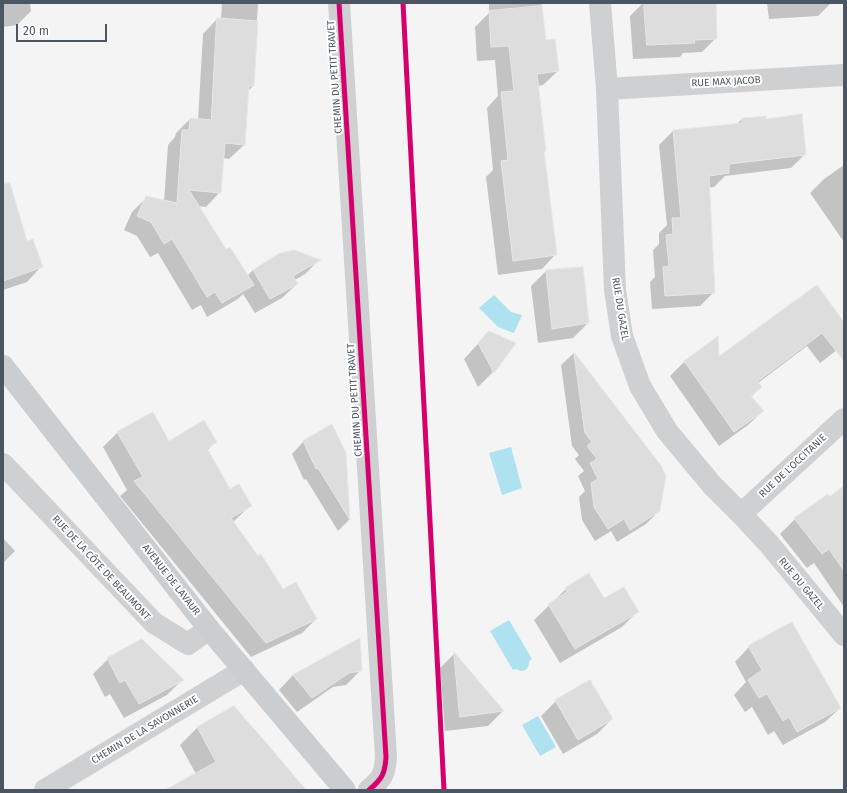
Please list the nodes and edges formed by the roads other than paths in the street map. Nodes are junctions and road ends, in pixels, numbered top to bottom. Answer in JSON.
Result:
{"nodes":[{"id":1,"x":339,"y":3,"type":"edge"},
{"id":2,"x":600,"y":3,"type":"edge"},
{"id":3,"x":844,"y":75,"type":"edge"},
{"id":4,"x":607,"y":90,"type":"junction"},
{"id":5,"x":3,"y":366,"type":"edge"},
{"id":6,"x":844,"y":418,"type":"edge"},
{"id":7,"x":3,"y":464,"type":"edge"},
{"id":8,"x":741,"y":514,"type":"junction"},
{"id":9,"x":209,"y":629,"type":"junction"},
{"id":10,"x":844,"y":635,"type":"edge"},
{"id":11,"x":244,"y":670,"type":"junction"},
{"id":12,"x":45,"y":790,"type":"edge"},
{"id":13,"x":345,"y":790,"type":"edge"},
{"id":14,"x":369,"y":790,"type":"edge"}],
"edges":[{"from":1,"to":14,"type":"street","name":"CHEMIN DU PETIT TRAVET"},
{"from":2,"to":4,"type":"street","name":"RUE DU GAZEL"},
{"from":3,"to":4,"type":"street","name":"RUE MAX JACOB"},
{"from":4,"to":8,"type":"street","name":"RUE DU GAZEL"},
{"from":5,"to":9,"type":"main road","name":"AVENUE DE LAVAUR"},
{"from":6,"to":8,"type":"street","name":"RUE DE L'OCCITANIE"},
{"from":7,"to":9,"type":"street","name":"RUE DE LA CÔTE DE BEAUMONT"},
{"from":8,"to":10,"type":"street","name":"RUE DU GAZEL"},
{"from":9,"to":11,"type":"main road","name":"AVENUE DE LAVAUR"},
{"from":11,"to":12,"type":"street","name":"CHEMIN DE LA SAVONNERIE"},
{"from":11,"to":13,"type":"main road","name":"AVENUE DE LAVAUR"}]}
